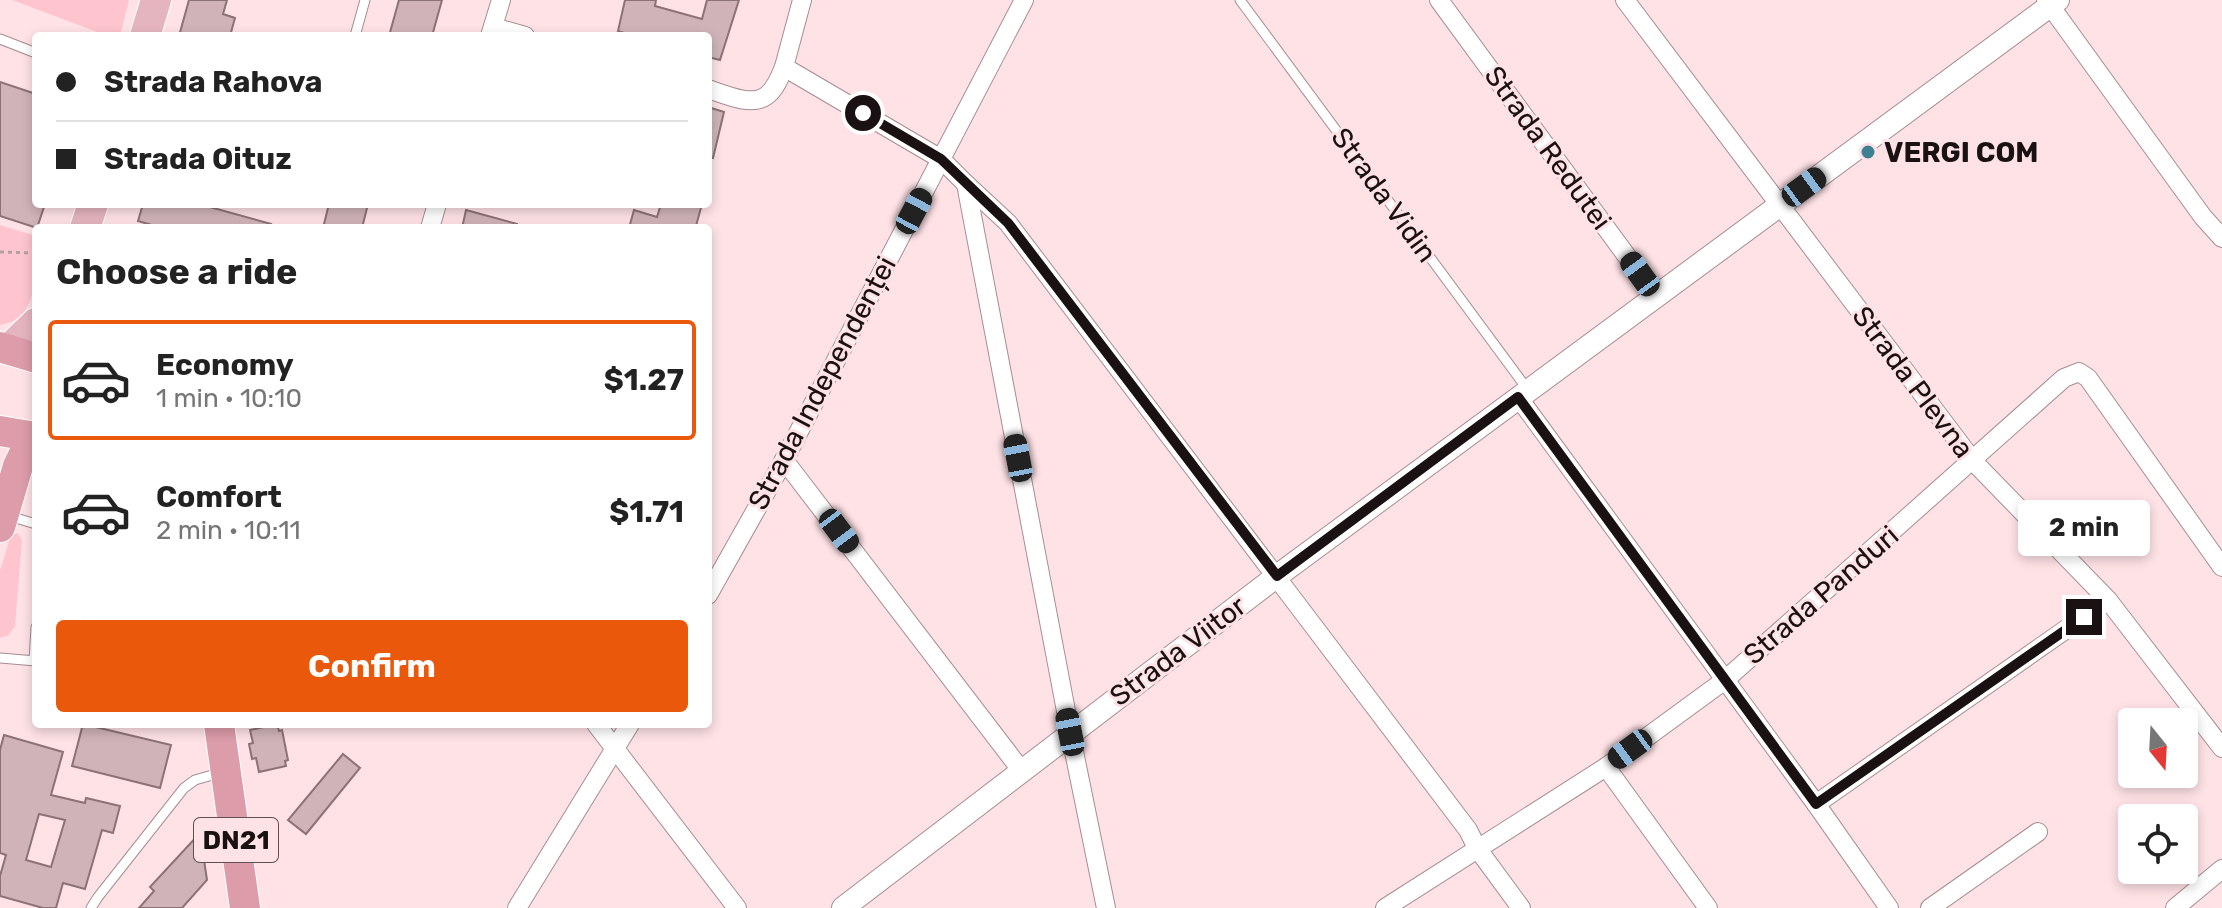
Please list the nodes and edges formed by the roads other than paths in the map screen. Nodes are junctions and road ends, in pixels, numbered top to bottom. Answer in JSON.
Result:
{"nodes":[{"id":1,"x":156,"y":0,"type":"edge"},
{"id":2,"x":365,"y":0,"type":"edge"},
{"id":3,"x":501,"y":0,"type":"edge"},
{"id":4,"x":802,"y":0,"type":"edge"},
{"id":5,"x":1024,"y":0,"type":"edge"},
{"id":6,"x":1240,"y":0,"type":"edge"},
{"id":7,"x":1439,"y":0,"type":"edge"},
{"id":8,"x":1625,"y":0,"type":"edge"},
{"id":9,"x":2052,"y":2,"type":"edge"},
{"id":10,"x":492,"y":31,"type":"edge"},
{"id":11,"x":146,"y":32,"type":"edge"},
{"id":12,"x":356,"y":32,"type":"edge"},
{"id":13,"x":0,"y":39,"type":"edge"},
{"id":14,"x":32,"y":51,"type":"edge"},
{"id":15,"x":784,"y":67,"type":"junction"},
{"id":16,"x":712,"y":90,"type":"edge"},
{"id":17,"x":941,"y":159,"type":"junction"},
{"id":18,"x":966,"y":184,"type":"junction"},
{"id":19,"x":1779,"y":205,"type":"junction"},
{"id":20,"x":2222,"y":238,"type":"edge"},
{"id":21,"x":1656,"y":296,"type":"junction"},
{"id":22,"x":32,"y":328,"type":"edge"},
{"id":23,"x":15,"y":351,"type":"edge"},
{"id":24,"x":1523,"y":394,"type":"junction"},
{"id":25,"x":0,"y":431,"type":"edge"},
{"id":26,"x":32,"y":437,"type":"edge"},
{"id":27,"x":32,"y":441,"type":"edge"},
{"id":28,"x":784,"y":460,"type":"junction"},
{"id":29,"x":1973,"y":461,"type":"junction"},
{"id":30,"x":2,"y":520,"type":"edge"},
{"id":31,"x":32,"y":524,"type":"edge"},
{"id":32,"x":2222,"y":567,"type":"edge"},
{"id":33,"x":1277,"y":576,"type":"junction"},
{"id":34,"x":712,"y":588,"type":"edge"},
{"id":35,"x":2108,"y":600,"type":"junction"},
{"id":36,"x":0,"y":658,"type":"edge"},
{"id":37,"x":32,"y":661,"type":"edge"},
{"id":38,"x":1725,"y":680,"type":"junction"},
{"id":39,"x":220,"y":728,"type":"edge"},
{"id":40,"x":599,"y":728,"type":"edge"},
{"id":41,"x":628,"y":728,"type":"edge"},
{"id":42,"x":1070,"y":732,"type":"junction"},
{"id":43,"x":2222,"y":748,"type":"edge"},
{"id":44,"x":615,"y":749,"type":"junction"},
{"id":45,"x":1606,"y":767,"type":"junction"},
{"id":46,"x":1021,"y":770,"type":"junction"},
{"id":47,"x":226,"y":771,"type":"junction"},
{"id":48,"x":1816,"y":804,"type":"junction"},
{"id":49,"x":2038,"y":832,"type":"dead end"},
{"id":50,"x":1477,"y":848,"type":"junction"},
{"id":51,"x":2222,"y":869,"type":"edge"},
{"id":52,"x":1397,"y":905,"type":"edge"},
{"id":53,"x":91,"y":908,"type":"edge"},
{"id":54,"x":245,"y":908,"type":"edge"},
{"id":55,"x":517,"y":908,"type":"edge"},
{"id":56,"x":737,"y":908,"type":"edge"},
{"id":57,"x":843,"y":908,"type":"edge"},
{"id":58,"x":1106,"y":908,"type":"edge"},
{"id":59,"x":1521,"y":908,"type":"edge"},
{"id":60,"x":1708,"y":908,"type":"edge"},
{"id":61,"x":1889,"y":908,"type":"edge"},
{"id":62,"x":1930,"y":908,"type":"edge"},
{"id":63,"x":2175,"y":908,"type":"edge"}],
"edges":[{"from":1,"to":11,"type":"main road"},
{"from":2,"to":12,"type":"lane"},
{"from":3,"to":10,"type":"street"},
{"from":4,"to":15,"type":"street"},
{"from":5,"to":17,"type":"street","name":"Strada Independenței"},
{"from":6,"to":24,"type":"lane","name":"Strada Vidin"},
{"from":7,"to":21,"type":"street","name":"Strada Redutei"},
{"from":8,"to":19,"type":"street","name":"Strada Plevna"},
{"from":9,"to":19,"type":"street","name":"Strada Viitor"},
{"from":9,"to":20,"type":"street"},
{"from":13,"to":14,"type":"lane"},
{"from":15,"to":16,"type":"street"},
{"from":15,"to":17,"type":"street"},
{"from":17,"to":18,"type":"street"},
{"from":17,"to":28,"type":"street","name":"Strada Independenței"},
{"from":18,"to":33,"type":"street"},
{"from":18,"to":42,"type":"street"},
{"from":19,"to":21,"type":"street","name":"Strada Viitor"},
{"from":19,"to":29,"type":"street","name":"Strada Plevna"},
{"from":21,"to":24,"type":"street","name":"Strada Viitor"},
{"from":22,"to":23,"type":"main road"},
{"from":24,"to":33,"type":"street","name":"Strada Viitor"},
{"from":24,"to":38,"type":"street"},
{"from":25,"to":26,"type":"highway"},
{"from":27,"to":30,"type":"highway"},
{"from":28,"to":34,"type":"street","name":"Strada Independenței"},
{"from":28,"to":46,"type":"street"},
{"from":29,"to":32,"type":"street","name":"Strada Panduri"},
{"from":29,"to":35,"type":"street","name":"Strada Plevna"},
{"from":29,"to":38,"type":"street","name":"Strada Panduri"},
{"from":30,"to":31,"type":"lane"},
{"from":33,"to":42,"type":"street","name":"Strada Viitor"},
{"from":33,"to":50,"type":"street"},
{"from":35,"to":43,"type":"street","name":"Strada Plevna"},
{"from":35,"to":48,"type":"street"},
{"from":36,"to":37,"type":"lane"},
{"from":38,"to":45,"type":"street","name":"Strada Panduri"},
{"from":38,"to":48,"type":"street"},
{"from":39,"to":47,"type":"highway","number":"DN21"},
{"from":40,"to":44,"type":"street"},
{"from":41,"to":44,"type":"street"},
{"from":42,"to":46,"type":"street","name":"Strada Viitor"},
{"from":42,"to":58,"type":"street"},
{"from":44,"to":55,"type":"street"},
{"from":44,"to":56,"type":"street"},
{"from":45,"to":50,"type":"street","name":"Strada Panduri"},
{"from":45,"to":60,"type":"street"},
{"from":46,"to":57,"type":"street","name":"Strada Viitor"},
{"from":47,"to":53,"type":"lane"},
{"from":47,"to":54,"type":"highway","number":"DN21"},
{"from":48,"to":61,"type":"street"},
{"from":49,"to":62,"type":"street"},
{"from":50,"to":52,"type":"street","name":"Strada Panduri"},
{"from":50,"to":59,"type":"street"},
{"from":51,"to":63,"type":"street"}]}
